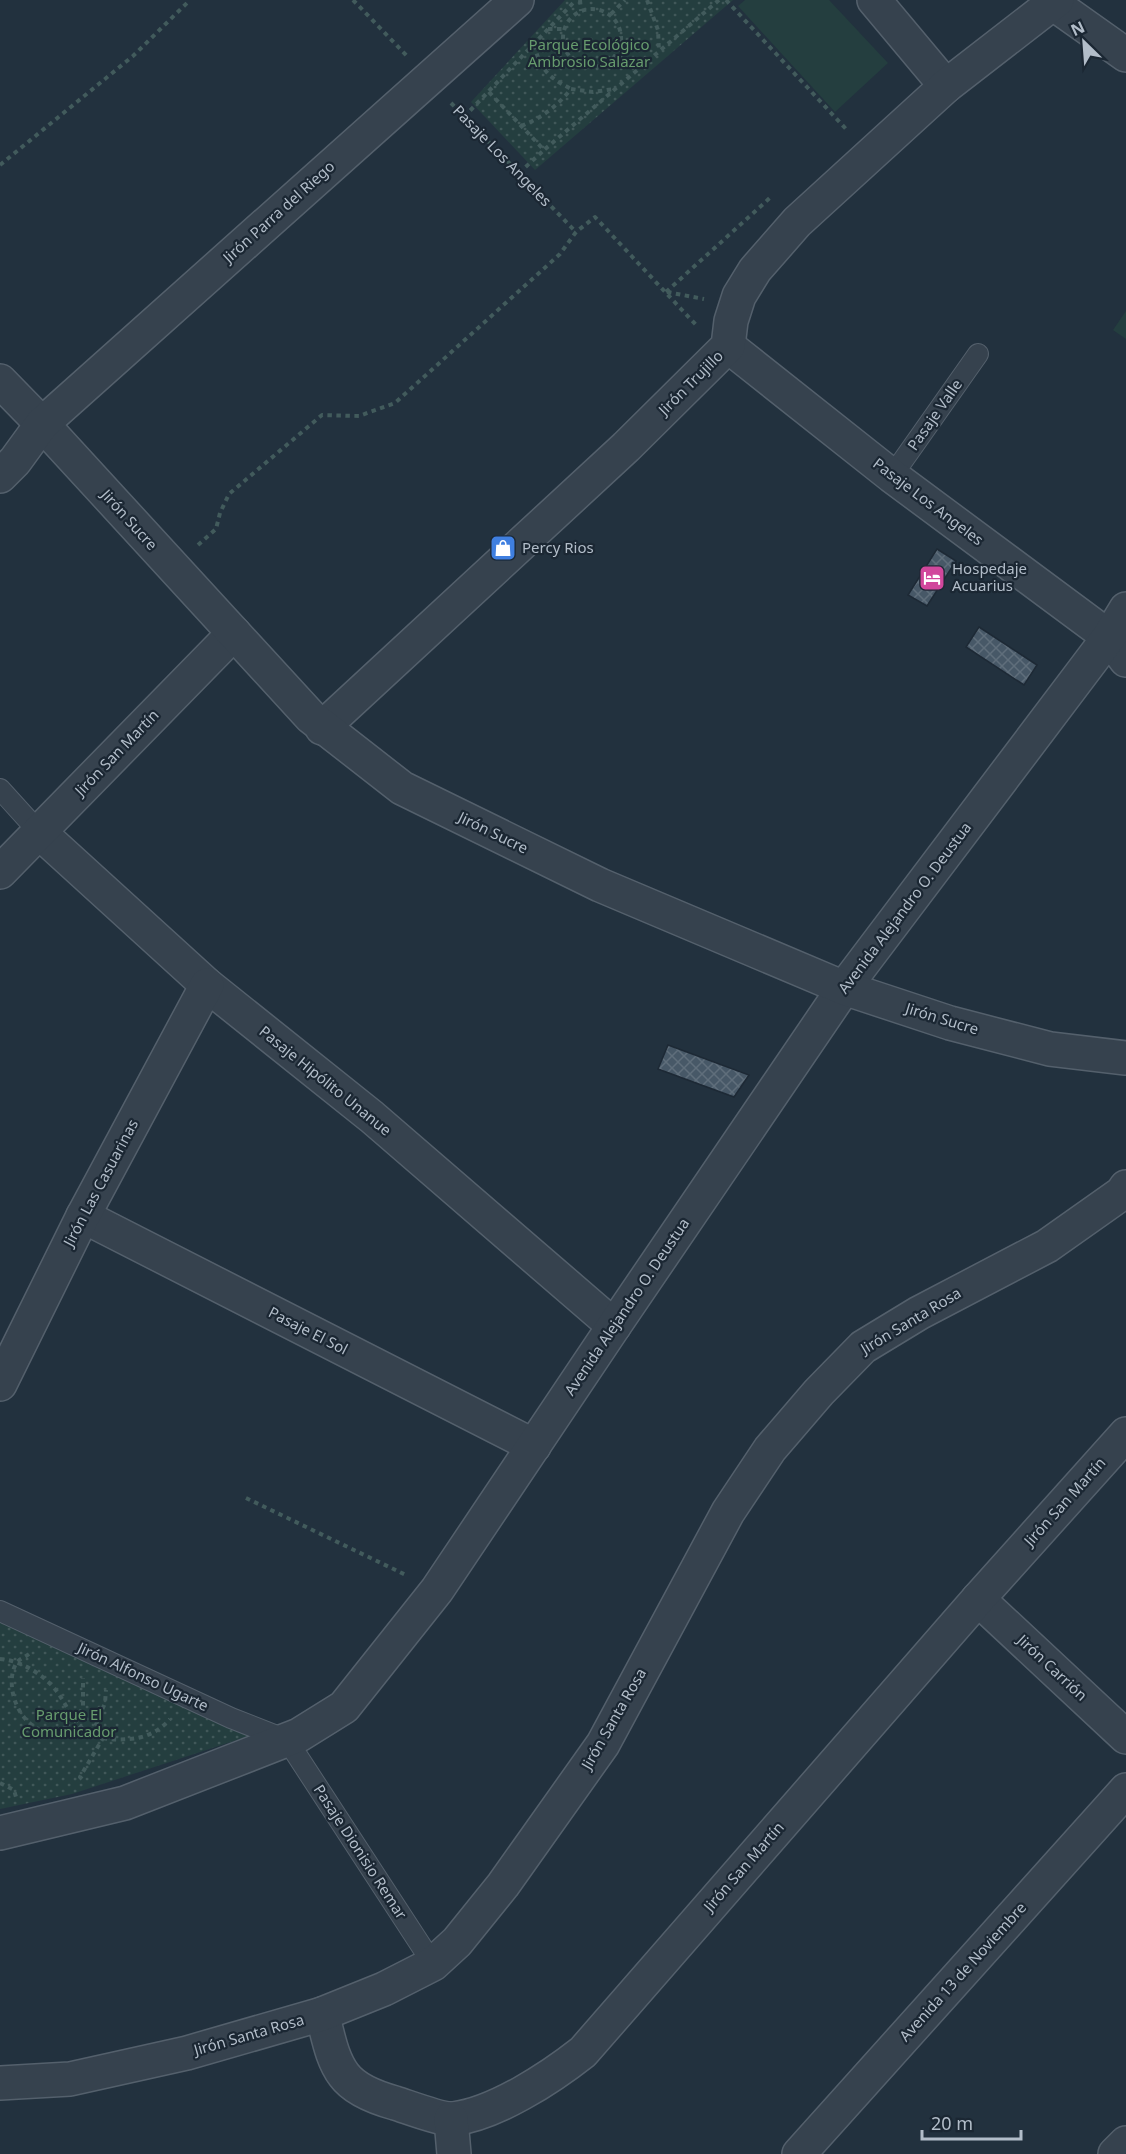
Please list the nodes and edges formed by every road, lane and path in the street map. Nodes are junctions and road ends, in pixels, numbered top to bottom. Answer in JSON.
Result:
{"nodes":[{"id":1,"x":189,"y":0,"type":"edge"},
{"id":2,"x":353,"y":0,"type":"edge"},
{"id":3,"x":517,"y":0,"type":"edge"},
{"id":4,"x":578,"y":0,"type":"edge"},
{"id":5,"x":625,"y":0,"type":"edge"},
{"id":6,"x":647,"y":0,"type":"edge"},
{"id":7,"x":718,"y":0,"type":"edge"},
{"id":8,"x":726,"y":0,"type":"edge"},
{"id":9,"x":874,"y":0,"type":"edge"},
{"id":10,"x":1055,"y":2,"type":"edge"},
{"id":11,"x":581,"y":10,"type":"junction"},
{"id":12,"x":611,"y":15,"type":"junction"},
{"id":13,"x":548,"y":29,"type":"junction"},
{"id":14,"x":564,"y":29,"type":"junction"},
{"id":15,"x":534,"y":45,"type":"junction"},
{"id":16,"x":660,"y":51,"type":"junction"},
{"id":17,"x":1126,"y":55,"type":"edge"},
{"id":18,"x":428,"y":79,"type":"junction"},
{"id":19,"x":946,"y":86,"type":"junction"},
{"id":20,"x":571,"y":89,"type":"junction"},
{"id":21,"x":616,"y":89,"type":"junction"},
{"id":22,"x":489,"y":92,"type":"junction"},
{"id":23,"x":465,"y":117,"type":"junction"},
{"id":24,"x":521,"y":126,"type":"junction"},
{"id":25,"x":837,"y":137,"type":"dead end"},
{"id":26,"x":544,"y":150,"type":"junction"},
{"id":27,"x":0,"y":165,"type":"edge"},
{"id":28,"x":519,"y":173,"type":"junction"},
{"id":29,"x":777,"y":191,"type":"dead end"},
{"id":30,"x":576,"y":232,"type":"junction"},
{"id":31,"x":666,"y":292,"type":"junction"},
{"id":32,"x":698,"y":326,"type":"dead end"},
{"id":33,"x":728,"y":346,"type":"junction"},
{"id":34,"x":978,"y":354,"type":"dead end"},
{"id":35,"x":0,"y":381,"type":"edge"},
{"id":36,"x":42,"y":424,"type":"junction"},
{"id":37,"x":0,"y":437,"type":"edge"},
{"id":38,"x":0,"y":476,"type":"edge"},
{"id":39,"x":892,"y":476,"type":"junction"},
{"id":40,"x":172,"y":566,"type":"junction"},
{"id":41,"x":1126,"y":609,"type":"edge"},
{"id":42,"x":234,"y":633,"type":"junction"},
{"id":43,"x":1118,"y":648,"type":"edge"},
{"id":44,"x":322,"y":728,"type":"junction"},
{"id":45,"x":0,"y":789,"type":"edge"},
{"id":46,"x":39,"y":832,"type":"junction"},
{"id":47,"x":0,"y":872,"type":"edge"},
{"id":48,"x":207,"y":985,"type":"junction"},
{"id":49,"x":844,"y":988,"type":"junction"},
{"id":50,"x":1126,"y":1058,"type":"edge"},
{"id":51,"x":1126,"y":1187,"type":"edge"},
{"id":52,"x":83,"y":1216,"type":"junction"},
{"id":53,"x":614,"y":1326,"type":"junction"},
{"id":54,"x":0,"y":1384,"type":"edge"},
{"id":55,"x":1126,"y":1434,"type":"edge"},
{"id":56,"x":534,"y":1446,"type":"junction"},
{"id":57,"x":246,"y":1498,"type":"dead end"},
{"id":58,"x":437,"y":1590,"type":"junction"},
{"id":59,"x":978,"y":1599,"type":"junction"},
{"id":60,"x":0,"y":1611,"type":"edge"},
{"id":61,"x":88,"y":1652,"type":"junction"},
{"id":62,"x":0,"y":1659,"type":"edge"},
{"id":63,"x":17,"y":1662,"type":"junction"},
{"id":64,"x":184,"y":1696,"type":"junction"},
{"id":65,"x":71,"y":1714,"type":"junction"},
{"id":66,"x":93,"y":1734,"type":"junction"},
{"id":67,"x":1126,"y":1737,"type":"edge"},
{"id":68,"x":287,"y":1740,"type":"junction"},
{"id":69,"x":1126,"y":1790,"type":"edge"},
{"id":70,"x":0,"y":1833,"type":"edge"},
{"id":71,"x":433,"y":1964,"type":"junction"},
{"id":72,"x":322,"y":2014,"type":"junction"},
{"id":73,"x":0,"y":2084,"type":"edge"},
{"id":74,"x":451,"y":2119,"type":"junction"},
{"id":75,"x":1126,"y":2143,"type":"edge"},
{"id":76,"x":454,"y":2154,"type":"edge"},
{"id":77,"x":799,"y":2154,"type":"edge"},
{"id":78,"x":1115,"y":2154,"type":"edge"}],
"edges":[{"from":1,"to":27,"type":"path"},
{"from":2,"to":18,"type":"path","name":"Pasaje Los Angeles"},
{"from":3,"to":18,"type":"street","name":"Jirón Parra del Riego"},
{"from":4,"to":11,"type":"path"},
{"from":4,"to":13,"type":"path"},
{"from":5,"to":12,"type":"path"},
{"from":6,"to":16,"type":"path"},
{"from":7,"to":16,"type":"path"},
{"from":8,"to":25,"type":"path"},
{"from":9,"to":19,"type":"street"},
{"from":10,"to":17,"type":"street"},
{"from":10,"to":19,"type":"street","name":"Jirón Trujillo"},
{"from":11,"to":12,"type":"path"},
{"from":11,"to":14,"type":"path"},
{"from":12,"to":14,"type":"path"},
{"from":13,"to":14,"type":"path"},
{"from":13,"to":15,"type":"path"},
{"from":15,"to":20,"type":"path"},
{"from":15,"to":22,"type":"path"},
{"from":16,"to":21,"type":"path"},
{"from":18,"to":23,"type":"path","name":"Pasaje Los Angeles"},
{"from":18,"to":36,"type":"street","name":"Jirón Parra del Riego"},
{"from":19,"to":33,"type":"street","name":"Jirón Trujillo"},
{"from":20,"to":21,"type":"path"},
{"from":20,"to":24,"type":"path"},
{"from":21,"to":26,"type":"path"},
{"from":22,"to":23,"type":"path"},
{"from":22,"to":24,"type":"path"},
{"from":23,"to":28,"type":"path","name":"Pasaje Los Angeles"},
{"from":24,"to":26,"type":"path"},
{"from":26,"to":28,"type":"path"},
{"from":28,"to":30,"type":"path","name":"Pasaje Los Angeles"},
{"from":29,"to":31,"type":"path"},
{"from":30,"to":31,"type":"path"},
{"from":30,"to":40,"type":"path"},
{"from":31,"to":32,"type":"path"},
{"from":33,"to":39,"type":"street","name":"Pasaje Los Angeles"},
{"from":33,"to":44,"type":"street","name":"Jirón Trujillo"},
{"from":34,"to":39,"type":"lane","name":"Pasaje Valle"},
{"from":35,"to":36,"type":"street","name":"Jirón Sucre"},
{"from":36,"to":37,"type":"street","name":"Jirón Parra del Riego"},
{"from":36,"to":38,"type":"street","name":"Jirón Parra del Riego"},
{"from":36,"to":40,"type":"street","name":"Jirón Sucre"},
{"from":39,"to":43,"type":"street","name":"Pasaje Los Angeles"},
{"from":40,"to":42,"type":"street","name":"Jirón Sucre"},
{"from":41,"to":43,"type":"street","name":"Avenida Alejandro O. Deustua"},
{"from":42,"to":44,"type":"street","name":"Jirón Sucre"},
{"from":42,"to":46,"type":"street","name":"Jirón San Martín"},
{"from":43,"to":49,"type":"street","name":"Avenida Alejandro O. Deustua"},
{"from":44,"to":49,"type":"street","name":"Jirón Sucre"},
{"from":45,"to":46,"type":"lane"},
{"from":46,"to":47,"type":"street","name":"Jirón San Martín"},
{"from":46,"to":48,"type":"street","name":"Pasaje Hipólito Unanue"},
{"from":48,"to":52,"type":"street","name":"Jirón Las Casuarinas"},
{"from":48,"to":53,"type":"street","name":"Pasaje Hipólito Unanue"},
{"from":49,"to":50,"type":"street","name":"Jirón Sucre"},
{"from":49,"to":53,"type":"street","name":"Avenida Alejandro O. Deustua"},
{"from":51,"to":71,"type":"street","name":"Jirón Santa Rosa"},
{"from":52,"to":54,"type":"street","name":"Jirón Las Casuarinas"},
{"from":52,"to":56,"type":"street","name":"Pasaje El Sol"},
{"from":53,"to":56,"type":"street","name":"Avenida Alejandro O. Deustua"},
{"from":55,"to":59,"type":"street","name":"Jirón San Martín"},
{"from":56,"to":58,"type":"street","name":"Avenida Alejandro O. Deustua"},
{"from":57,"to":58,"type":"path"},
{"from":58,"to":68,"type":"street","name":"Avenida Alejandro O. Deustua"},
{"from":59,"to":67,"type":"street","name":"Jirón Carrión"},
{"from":59,"to":74,"type":"street","name":"Jirón San Martín"},
{"from":60,"to":61,"type":"lane","name":"Jirón Alfonso Ugarte"},
{"from":61,"to":64,"type":"lane","name":"Jirón Alfonso Ugarte"},
{"from":61,"to":66,"type":"path"},
{"from":62,"to":63,"type":"path"},
{"from":63,"to":65,"type":"path"},
{"from":63,"to":65,"type":"path"},
{"from":64,"to":66,"type":"path"},
{"from":64,"to":68,"type":"lane","name":"Jirón Alfonso Ugarte"},
{"from":65,"to":66,"type":"path"},
{"from":68,"to":70,"type":"street","name":"Avenida Alejandro O. Deustua"},
{"from":68,"to":71,"type":"lane","name":"Pasaje Dionisio Remar"},
{"from":69,"to":77,"type":"street","name":"Avenida 13 de Noviembre"},
{"from":71,"to":72,"type":"street","name":"Jirón Santa Rosa"},
{"from":72,"to":73,"type":"street","name":"Jirón Santa Rosa"},
{"from":72,"to":74,"type":"street"},
{"from":74,"to":76,"type":"street"},
{"from":75,"to":78,"type":"street"}]}
